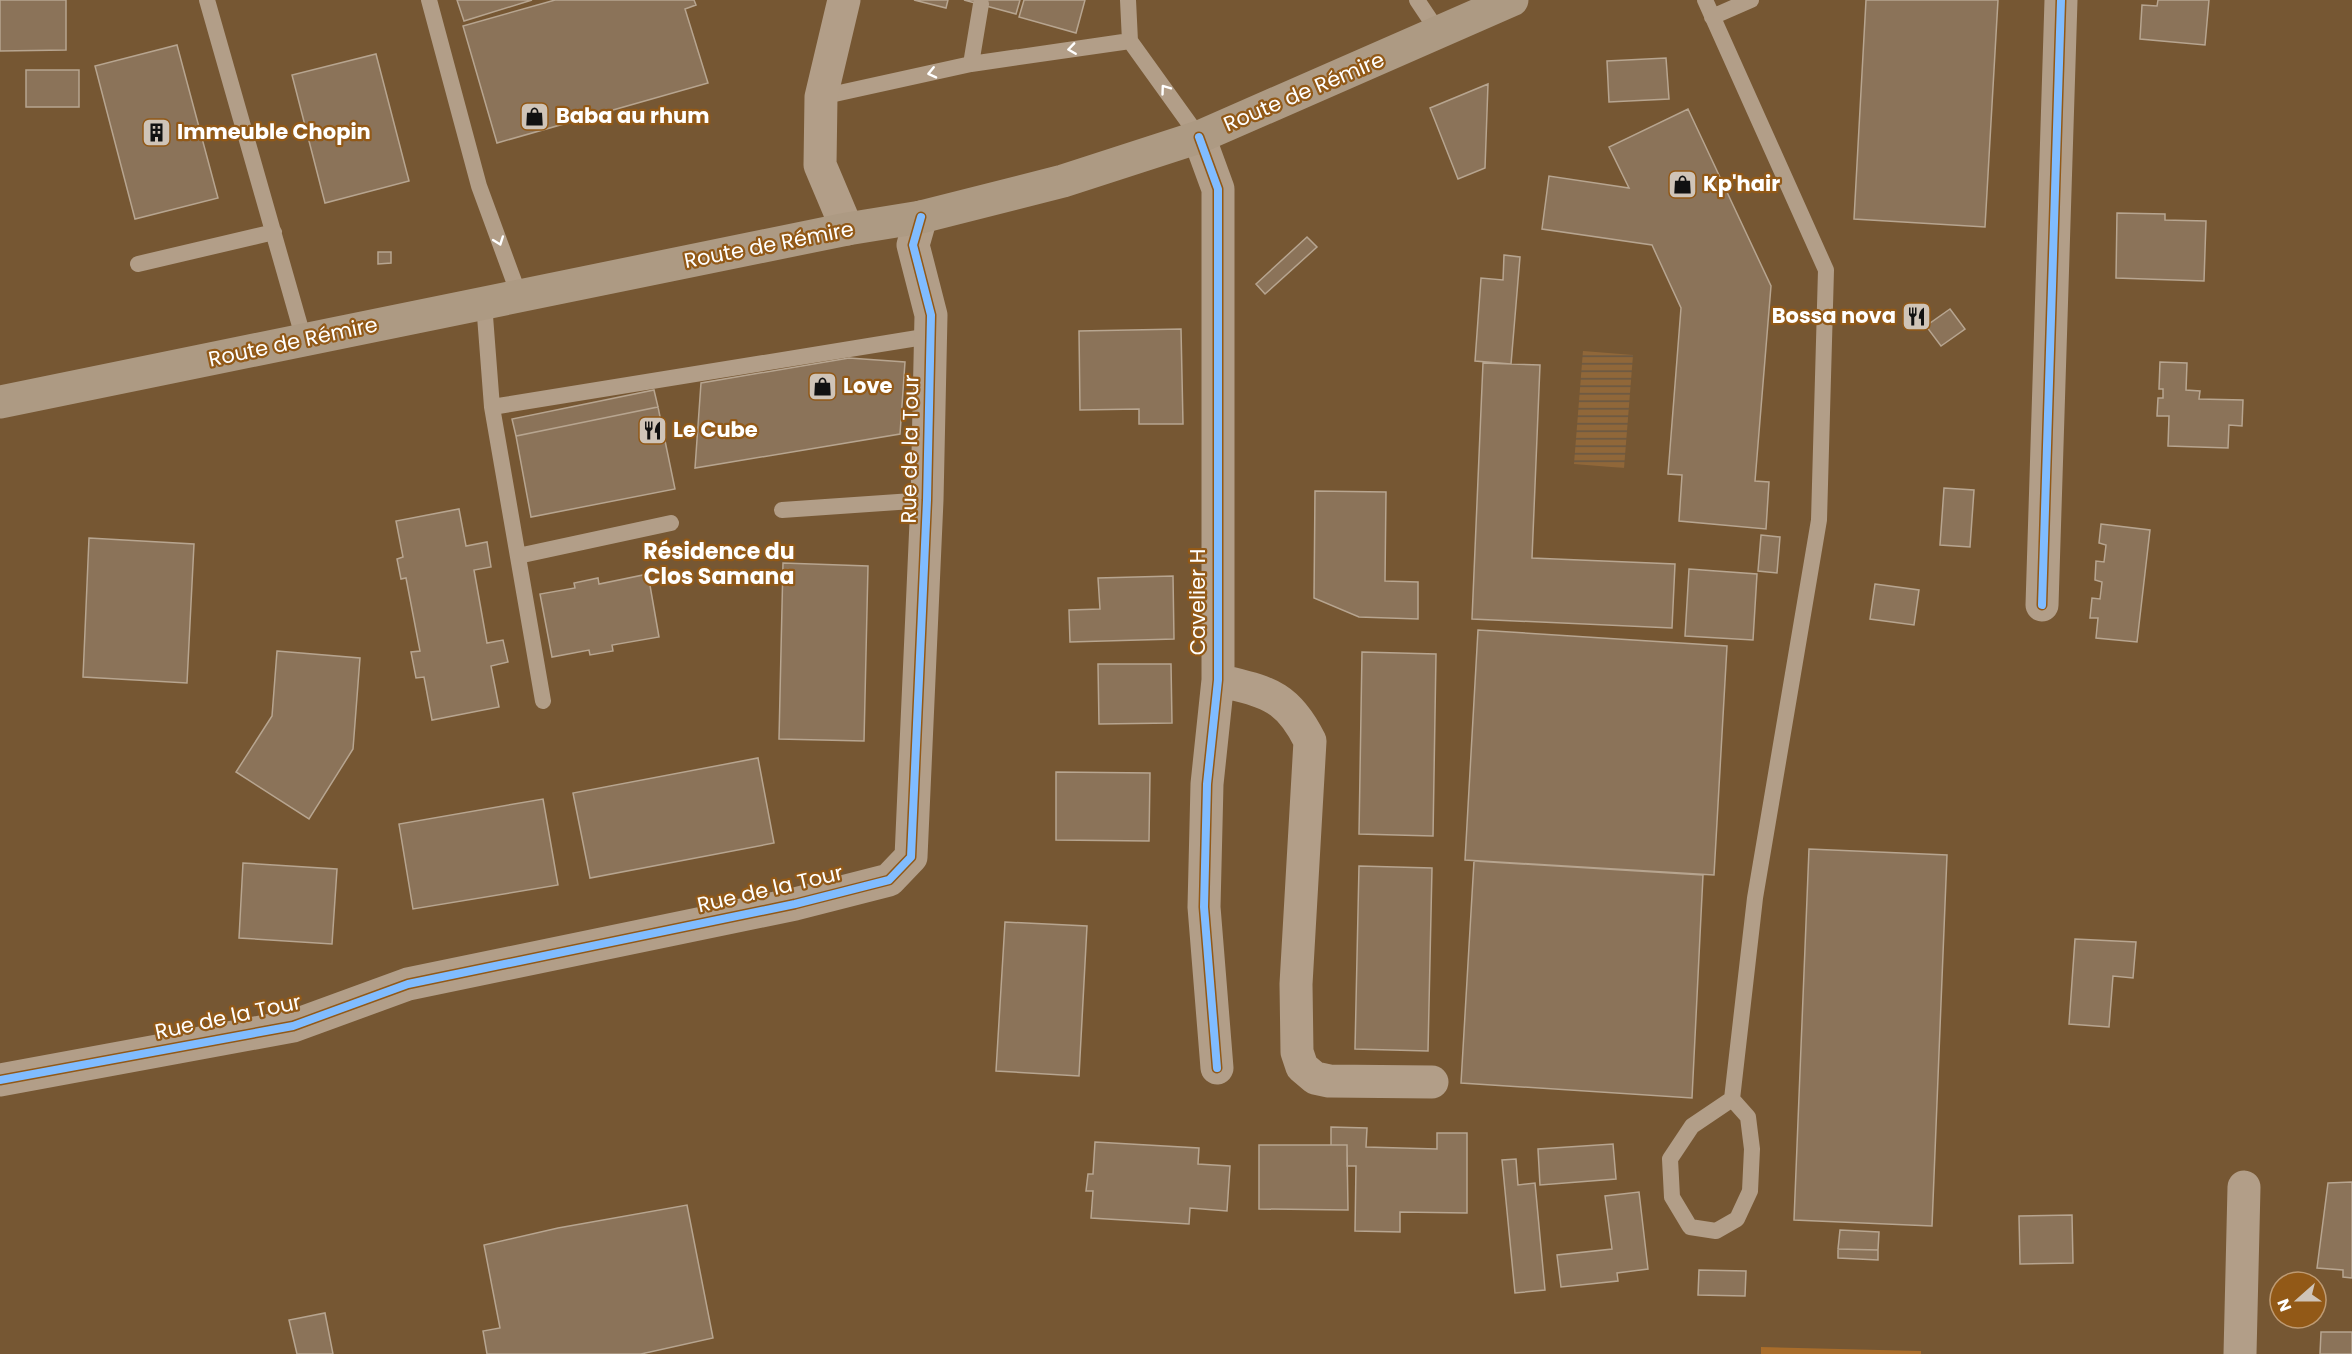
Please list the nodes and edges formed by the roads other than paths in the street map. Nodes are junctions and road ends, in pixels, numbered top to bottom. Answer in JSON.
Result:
{"nodes":[{"id":1,"x":207,"y":0,"type":"edge"},
{"id":2,"x":429,"y":0,"type":"edge"},
{"id":3,"x":844,"y":0,"type":"edge"},
{"id":4,"x":1128,"y":0,"type":"edge"},
{"id":5,"x":1417,"y":0,"type":"edge"},
{"id":6,"x":1512,"y":0,"type":"edge"},
{"id":7,"x":1705,"y":0,"type":"edge"},
{"id":8,"x":1750,"y":0,"type":"edge"},
{"id":9,"x":2061,"y":0,"type":"edge"},
{"id":10,"x":981,"y":4,"type":"dead end"},
{"id":11,"x":1712,"y":17,"type":"junction"},
{"id":12,"x":1439,"y":33,"type":"junction"},
{"id":13,"x":1130,"y":41,"type":"junction"},
{"id":14,"x":971,"y":64,"type":"junction"},
{"id":15,"x":821,"y":97,"type":"junction"},
{"id":16,"x":1199,"y":137,"type":"junction"},
{"id":17,"x":921,"y":217,"type":"junction"},
{"id":18,"x":847,"y":229,"type":"junction"},
{"id":19,"x":273,"y":232,"type":"junction"},
{"id":20,"x":138,"y":264,"type":"dead end"},
{"id":21,"x":519,"y":296,"type":"junction"},
{"id":22,"x":484,"y":303,"type":"junction"},
{"id":23,"x":930,"y":336,"type":"junction"},
{"id":24,"x":304,"y":340,"type":"junction"},
{"id":25,"x":0,"y":402,"type":"edge"},
{"id":26,"x":492,"y":407,"type":"junction"},
{"id":27,"x":927,"y":500,"type":"junction"},
{"id":28,"x":782,"y":510,"type":"dead end"},
{"id":29,"x":671,"y":524,"type":"dead end"},
{"id":30,"x":518,"y":556,"type":"junction"},
{"id":31,"x":2042,"y":605,"type":"dead end"},
{"id":32,"x":1218,"y":680,"type":"junction"},
{"id":33,"x":543,"y":701,"type":"dead end"},
{"id":34,"x":1217,"y":1068,"type":"dead end"},
{"id":35,"x":0,"y":1080,"type":"edge"},
{"id":36,"x":1432,"y":1082,"type":"dead end"},
{"id":37,"x":1732,"y":1099,"type":"junction"},
{"id":38,"x":2244,"y":1187,"type":"dead end"},
{"id":39,"x":2240,"y":1354,"type":"edge"}],
"edges":[{"from":1,"to":19,"type":"lane"},
{"from":2,"to":21,"type":"lane","one_way":true},
{"from":3,"to":15,"type":"street"},
{"from":4,"to":13,"type":"lane"},
{"from":5,"to":12,"type":"lane"},
{"from":6,"to":12,"type":"main road","name":"Route de Rémire"},
{"from":7,"to":11,"type":"lane"},
{"from":8,"to":11,"type":"lane"},
{"from":9,"to":31,"type":"street"},
{"from":10,"to":14,"type":"lane"},
{"from":11,"to":37,"type":"lane"},
{"from":12,"to":16,"type":"main road","name":"Route de Rémire"},
{"from":13,"to":14,"type":"lane","one_way":true},
{"from":16,"to":13,"type":"lane","one_way":true},
{"from":14,"to":15,"type":"lane","one_way":true},
{"from":15,"to":18,"type":"street"},
{"from":16,"to":17,"type":"main road","name":"Route de Rémire"},
{"from":16,"to":32,"type":"street","name":"Cavelier H"},
{"from":17,"to":18,"type":"main road","name":"Route de Rémire"},
{"from":17,"to":23,"type":"street","name":"Rue de la Tour"},
{"from":18,"to":21,"type":"main road","name":"Route de Rémire"},
{"from":19,"to":20,"type":"lane"},
{"from":19,"to":24,"type":"lane"},
{"from":21,"to":22,"type":"main road","name":"Route de Rémire"},
{"from":22,"to":24,"type":"main road","name":"Route de Rémire"},
{"from":22,"to":26,"type":"lane"},
{"from":23,"to":26,"type":"lane"},
{"from":23,"to":27,"type":"street","name":"Rue de la Tour"},
{"from":24,"to":25,"type":"main road","name":"Route de Rémire"},
{"from":26,"to":30,"type":"lane"},
{"from":27,"to":28,"type":"lane"},
{"from":27,"to":35,"type":"street","name":"Rue de la Tour"},
{"from":29,"to":30,"type":"lane"},
{"from":30,"to":33,"type":"lane"},
{"from":32,"to":34,"type":"street","name":"Cavelier H"},
{"from":32,"to":36,"type":"street"},
{"from":37,"to":37,"type":"lane"},
{"from":38,"to":39,"type":"street"}]}
